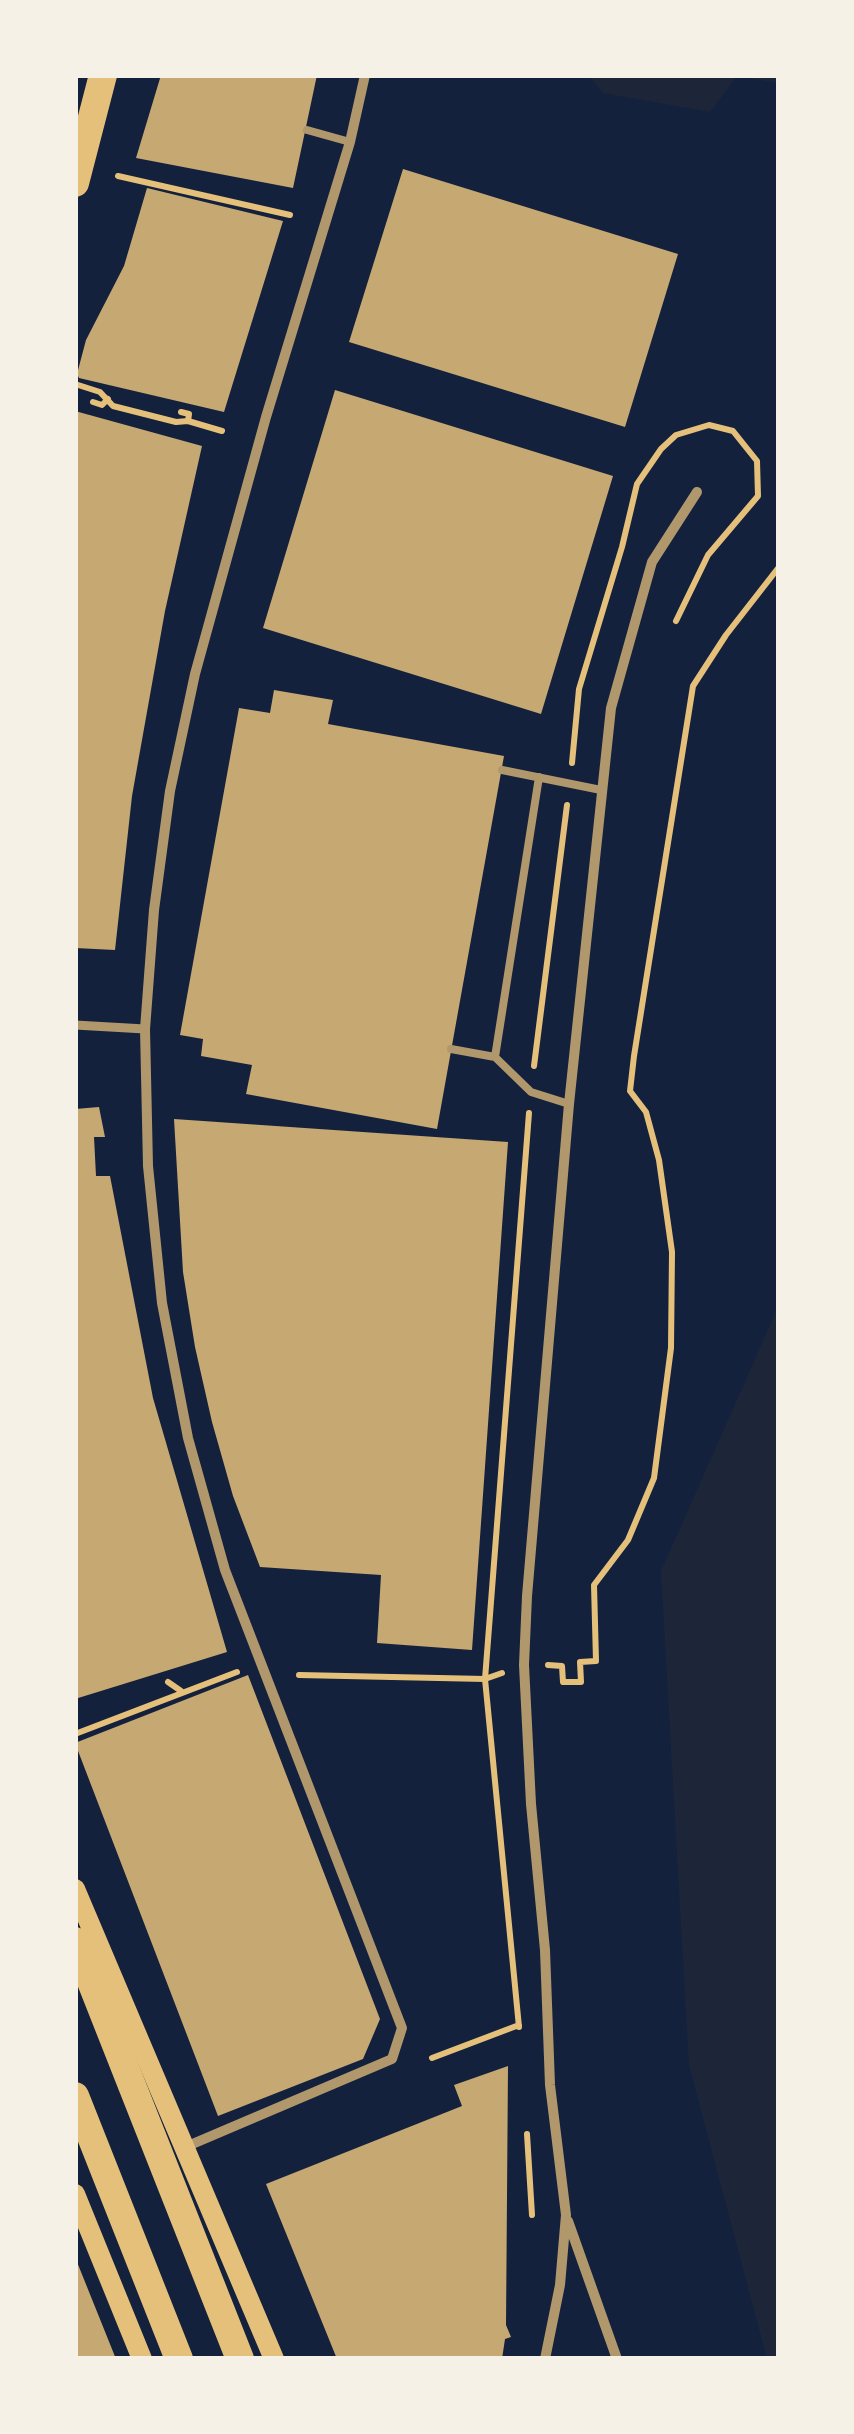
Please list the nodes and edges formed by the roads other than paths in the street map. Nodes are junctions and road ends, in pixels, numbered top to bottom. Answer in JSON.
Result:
{"nodes":[{"id":1,"x":103,"y":75,"type":"edge"},
{"id":2,"x":364,"y":75,"type":"edge"},
{"id":3,"x":307,"y":130,"type":"dead end"},
{"id":4,"x":350,"y":142,"type":"junction"},
{"id":5,"x":75,"y":183,"type":"edge"},
{"id":6,"x":697,"y":492,"type":"dead end"},
{"id":7,"x":502,"y":770,"type":"dead end"},
{"id":8,"x":538,"y":777,"type":"junction"},
{"id":9,"x":601,"y":790,"type":"junction"},
{"id":10,"x":75,"y":1026,"type":"edge"},
{"id":11,"x":145,"y":1029,"type":"junction"},
{"id":12,"x":451,"y":1049,"type":"dead end"},
{"id":13,"x":495,"y":1057,"type":"junction"},
{"id":14,"x":569,"y":1104,"type":"junction"},
{"id":15,"x":75,"y":1889,"type":"edge"},
{"id":16,"x":75,"y":1942,"type":"edge"},
{"id":17,"x":75,"y":2096,"type":"edge"},
{"id":18,"x":182,"y":2148,"type":"junction"},
{"id":19,"x":75,"y":2194,"type":"edge"},
{"id":20,"x":566,"y":2215,"type":"junction"},
{"id":21,"x":142,"y":2359,"type":"edge"},
{"id":22,"x":179,"y":2359,"type":"edge"},
{"id":23,"x":240,"y":2359,"type":"edge"},
{"id":24,"x":274,"y":2359,"type":"edge"},
{"id":25,"x":544,"y":2359,"type":"edge"},
{"id":26,"x":617,"y":2359,"type":"edge"}],
"edges":[{"from":1,"to":5,"type":"highway"},
{"from":2,"to":4,"type":"street"},
{"from":3,"to":4,"type":"lane"},
{"from":4,"to":11,"type":"street"},
{"from":6,"to":9,"type":"street"},
{"from":7,"to":8,"type":"lane"},
{"from":8,"to":9,"type":"lane"},
{"from":8,"to":13,"type":"lane"},
{"from":9,"to":14,"type":"street"},
{"from":10,"to":11,"type":"street"},
{"from":11,"to":18,"type":"street"},
{"from":12,"to":13,"type":"lane"},
{"from":13,"to":14,"type":"lane"},
{"from":14,"to":20,"type":"street"},
{"from":15,"to":18,"type":"main road"},
{"from":16,"to":23,"type":"highway"},
{"from":17,"to":22,"type":"highway"},
{"from":18,"to":24,"type":"main road"},
{"from":19,"to":21,"type":"main road"},
{"from":20,"to":25,"type":"street"},
{"from":20,"to":26,"type":"street"}]}
